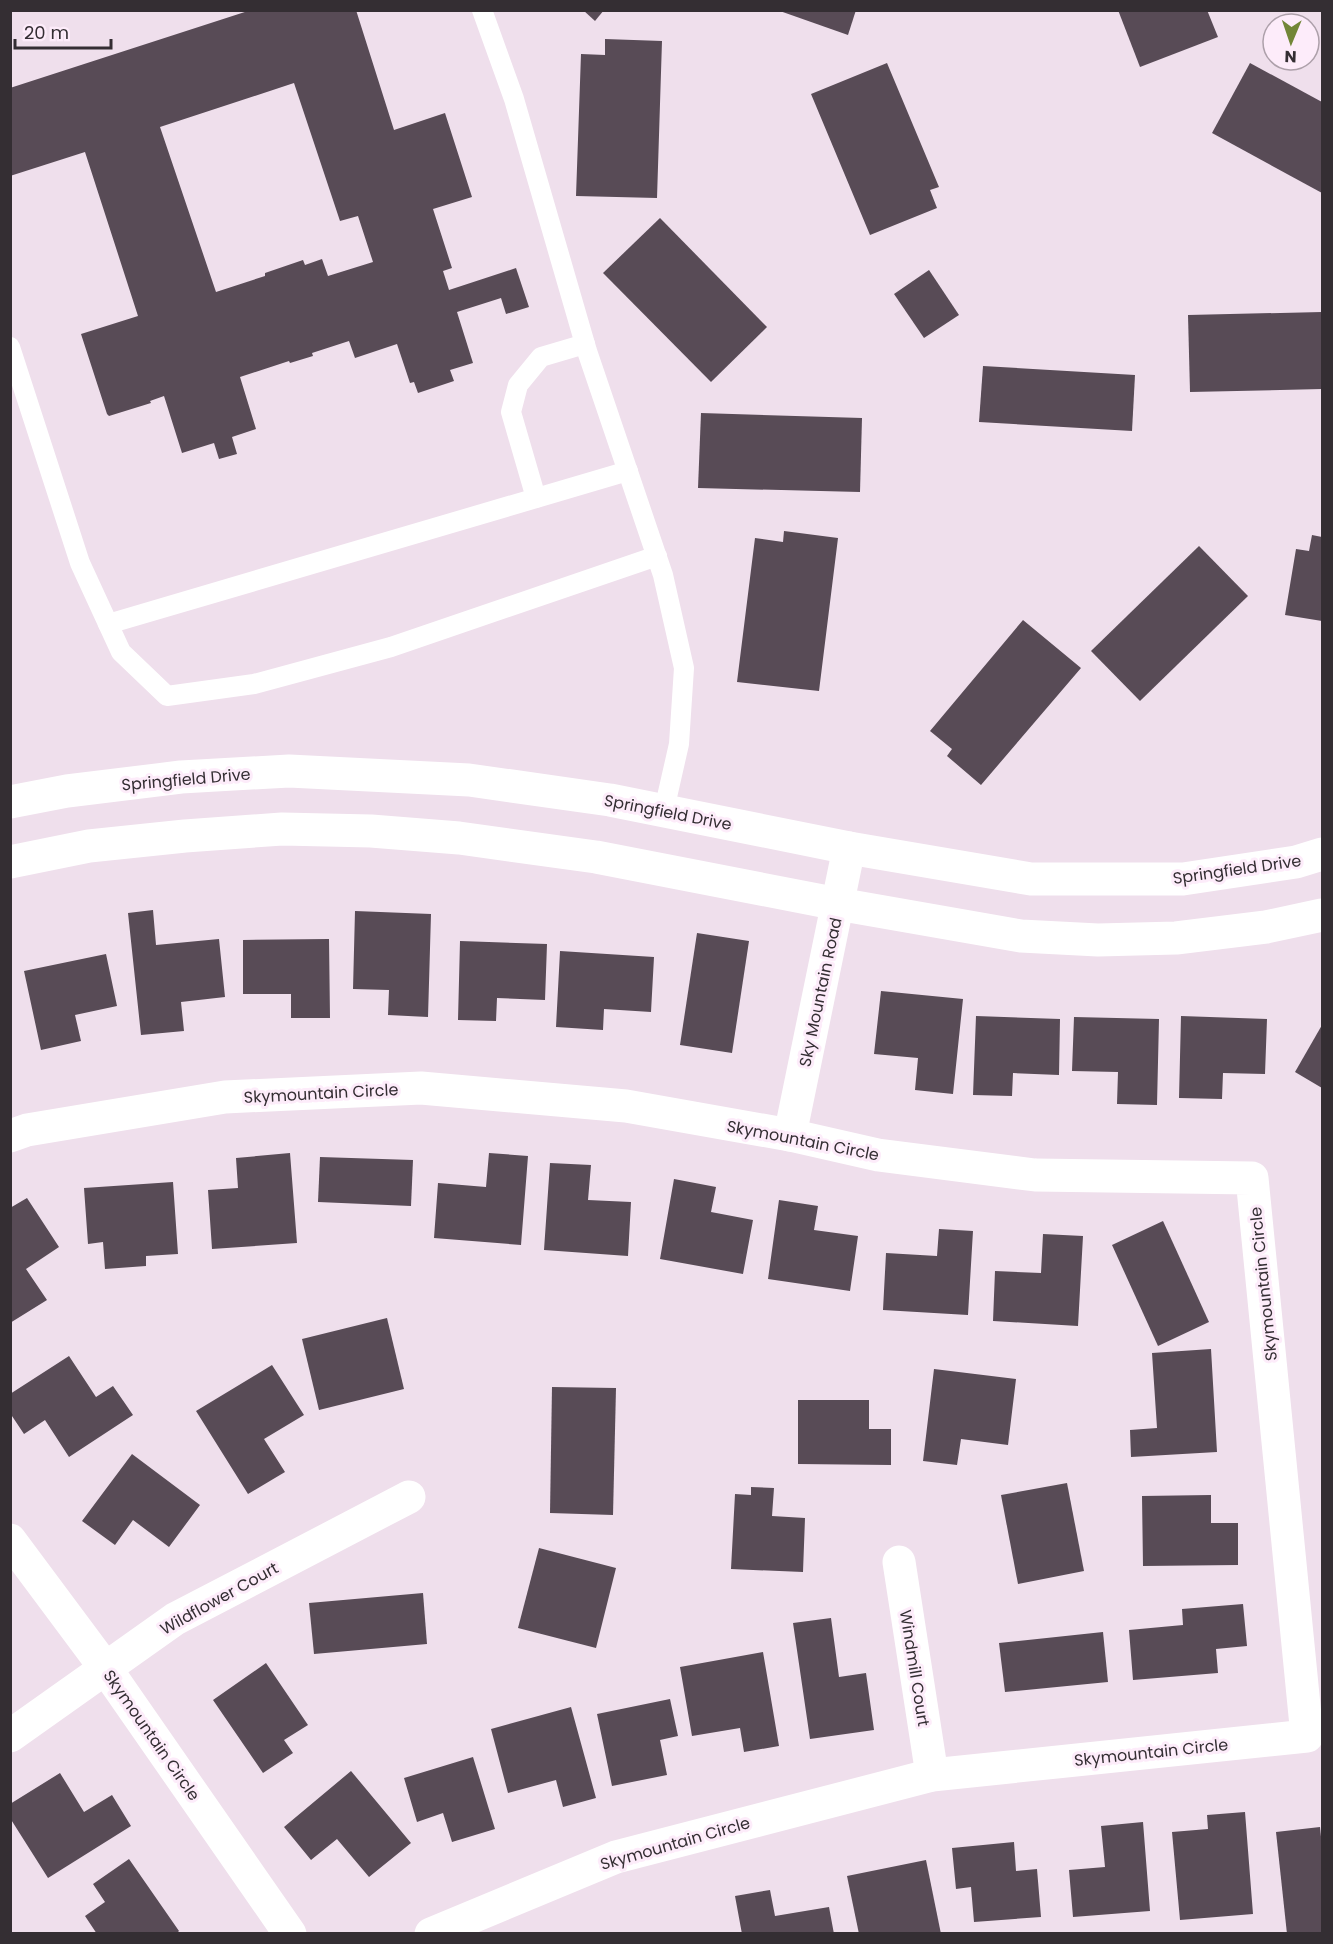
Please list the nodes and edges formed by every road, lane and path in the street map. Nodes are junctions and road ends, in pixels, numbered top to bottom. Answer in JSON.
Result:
{"nodes":[{"id":1,"x":482,"y":10,"type":"edge"},
{"id":2,"x":585,"y":344,"type":"junction"},
{"id":3,"x":10,"y":347,"type":"edge"},
{"id":4,"x":628,"y":471,"type":"junction"},
{"id":5,"x":536,"y":498,"type":"junction"},
{"id":6,"x":657,"y":556,"type":"junction"},
{"id":7,"x":108,"y":624,"type":"junction"},
{"id":8,"x":10,"y":802,"type":"edge"},
{"id":9,"x":664,"y":810,"type":"junction"},
{"id":10,"x":849,"y":848,"type":"junction"},
{"id":11,"x":1323,"y":854,"type":"edge"},
{"id":12,"x":10,"y":862,"type":"edge"},
{"id":13,"x":838,"y":904,"type":"junction"},
{"id":14,"x":1323,"y":915,"type":"edge"},
{"id":15,"x":790,"y":1135,"type":"junction"},
{"id":16,"x":10,"y":1136,"type":"edge"},
{"id":17,"x":409,"y":1497,"type":"dead end"},
{"id":18,"x":10,"y":1540,"type":"edge"},
{"id":19,"x":899,"y":1562,"type":"dead end"},
{"id":20,"x":106,"y":1668,"type":"junction"},
{"id":21,"x":10,"y":1736,"type":"edge"},
{"id":22,"x":932,"y":1775,"type":"junction"},
{"id":23,"x":290,"y":1934,"type":"edge"},
{"id":24,"x":431,"y":1934,"type":"edge"}],
"edges":[{"from":1,"to":2,"type":"lane"},
{"from":2,"to":4,"type":"lane"},
{"from":2,"to":5,"type":"lane"},
{"from":3,"to":7,"type":"lane"},
{"from":4,"to":5,"type":"lane"},
{"from":4,"to":6,"type":"lane"},
{"from":5,"to":7,"type":"lane"},
{"from":6,"to":7,"type":"lane"},
{"from":6,"to":9,"type":"lane"},
{"from":8,"to":9,"type":"street","name":"Springfield Drive"},
{"from":9,"to":10,"type":"street","name":"Springfield Drive"},
{"from":10,"to":11,"type":"street","name":"Springfield Drive"},
{"from":10,"to":13,"type":"street","name":"Sky Mountain Road"},
{"from":12,"to":13,"type":"street"},
{"from":13,"to":14,"type":"street"},
{"from":13,"to":15,"type":"street","name":"Sky Mountain Road"},
{"from":15,"to":16,"type":"street","name":"Skymountain Circle"},
{"from":15,"to":22,"type":"street","name":"Skymountain Circle"},
{"from":17,"to":20,"type":"street","name":"Wildflower Court"},
{"from":18,"to":20,"type":"street","name":"Skymountain Circle"},
{"from":19,"to":22,"type":"street","name":"Windmill Court"},
{"from":20,"to":21,"type":"street","name":"Wildflower Court"},
{"from":20,"to":23,"type":"street","name":"Skymountain Circle"},
{"from":22,"to":24,"type":"street","name":"Skymountain Circle"}]}
